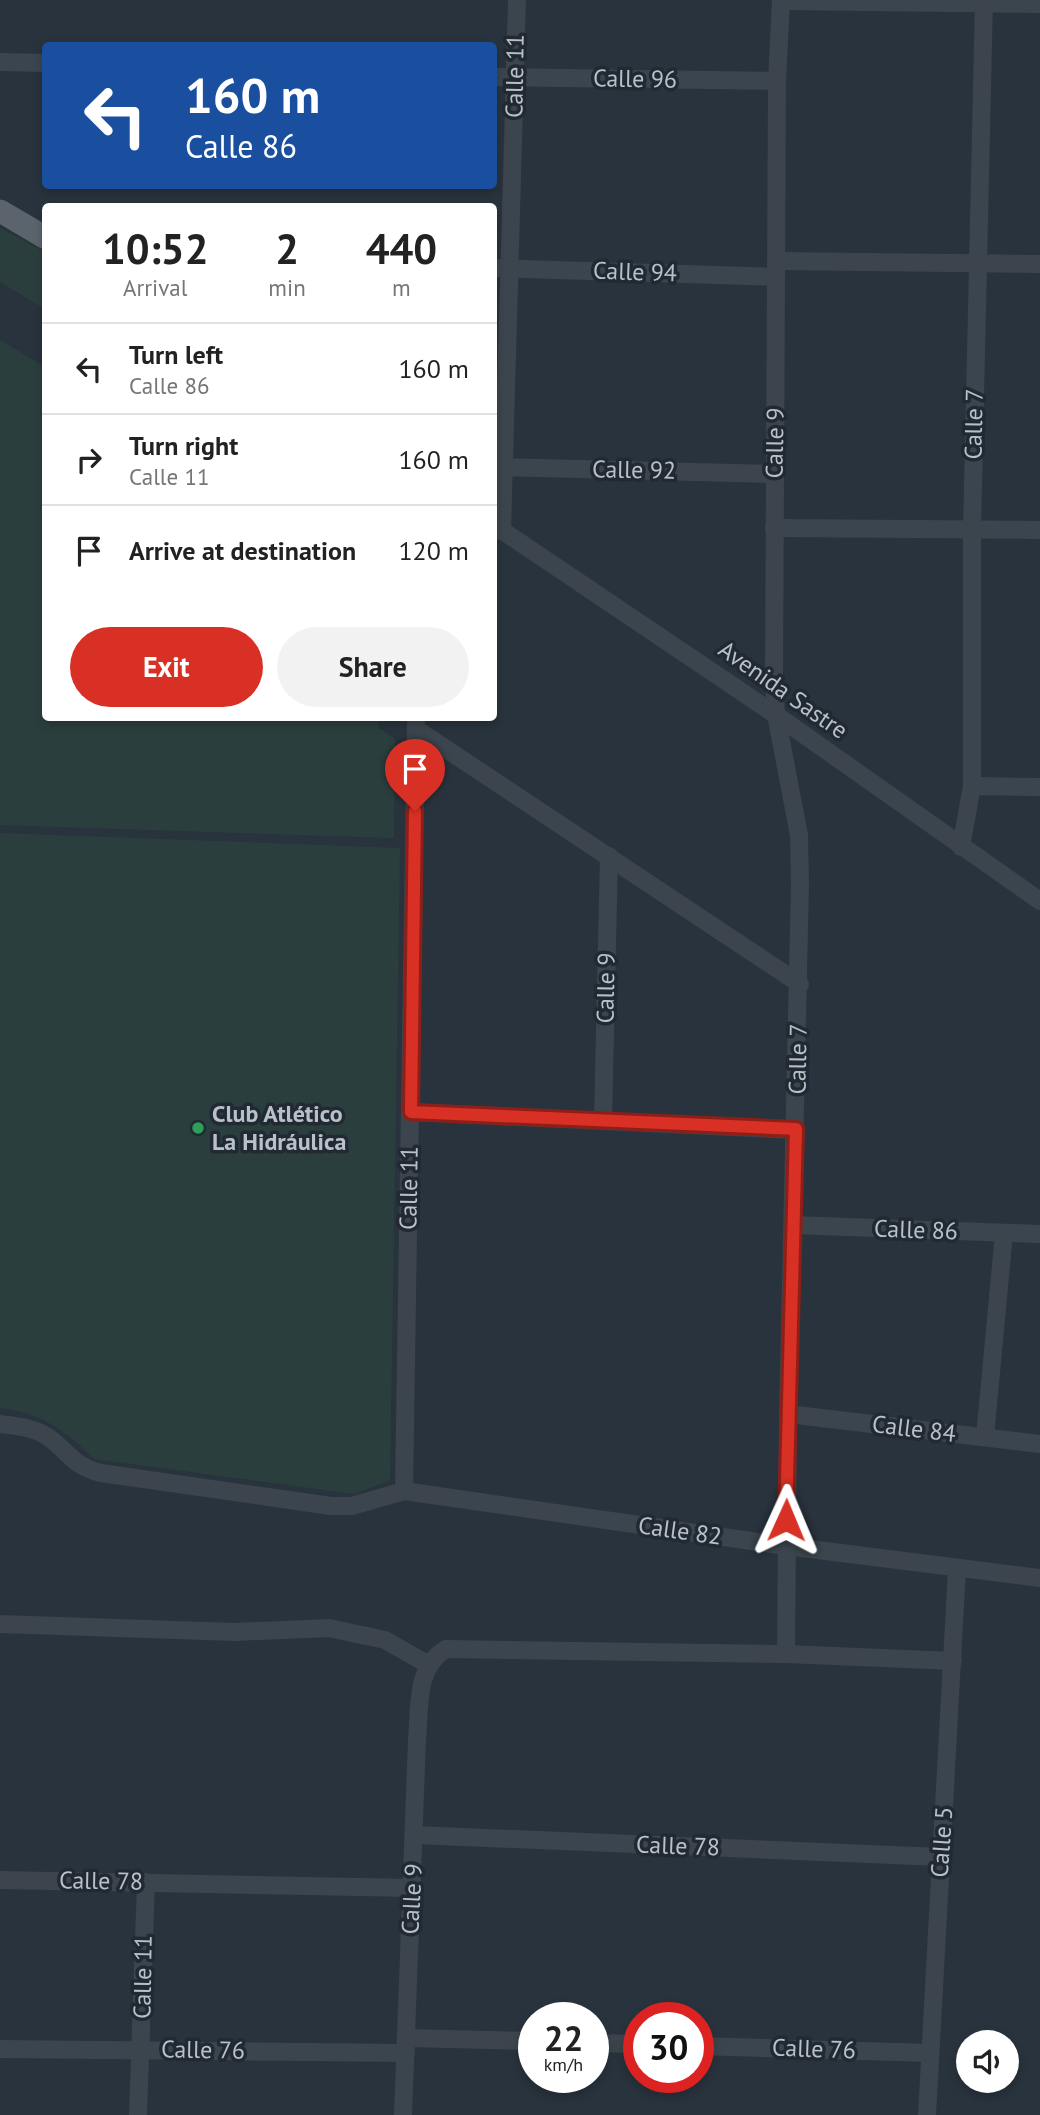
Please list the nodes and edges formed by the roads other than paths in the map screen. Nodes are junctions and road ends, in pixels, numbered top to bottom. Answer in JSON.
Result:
{"nodes":[{"id":1,"x":517,"y":0,"type":"edge"},
{"id":2,"x":781,"y":0,"type":"edge"},
{"id":3,"x":984,"y":1,"type":"edge"},
{"id":4,"x":1040,"y":4,"type":"edge"},
{"id":5,"x":0,"y":62,"type":"edge"},
{"id":6,"x":42,"y":63,"type":"edge"},
{"id":7,"x":497,"y":77,"type":"edge"},
{"id":8,"x":515,"y":78,"type":"junction"},
{"id":9,"x":777,"y":81,"type":"junction"},
{"id":10,"x":0,"y":211,"type":"edge"},
{"id":11,"x":42,"y":236,"type":"edge"},
{"id":12,"x":977,"y":262,"type":"junction"},
{"id":13,"x":1040,"y":264,"type":"edge"},
{"id":14,"x":502,"y":268,"type":"edge"},
{"id":15,"x":777,"y":269,"type":"junction"},
{"id":16,"x":499,"y":467,"type":"edge"},
{"id":17,"x":775,"y":474,"type":"junction"},
{"id":18,"x":498,"y":528,"type":"edge"},
{"id":19,"x":774,"y":528,"type":"junction"},
{"id":20,"x":972,"y":530,"type":"junction"},
{"id":21,"x":1040,"y":530,"type":"edge"},
{"id":22,"x":776,"y":715,"type":"junction"},
{"id":23,"x":416,"y":723,"type":"edge"},
{"id":24,"x":972,"y":786,"type":"junction"},
{"id":25,"x":1040,"y":787,"type":"edge"},
{"id":26,"x":961,"y":847,"type":"junction"},
{"id":27,"x":609,"y":856,"type":"junction"},
{"id":28,"x":800,"y":884,"type":"joint"},
{"id":29,"x":1040,"y":901,"type":"edge"},
{"id":30,"x":800,"y":984,"type":"junction"},
{"id":31,"x":411,"y":1112,"type":"junction"},
{"id":32,"x":603,"y":1121,"type":"junction"},
{"id":33,"x":796,"y":1129,"type":"junction"},
{"id":34,"x":793,"y":1225,"type":"junction"},
{"id":35,"x":1003,"y":1233,"type":"junction"},
{"id":36,"x":1040,"y":1234,"type":"edge"},
{"id":37,"x":788,"y":1414,"type":"junction"},
{"id":38,"x":0,"y":1423,"type":"edge"},
{"id":39,"x":985,"y":1437,"type":"junction"},
{"id":40,"x":1040,"y":1444,"type":"edge"},
{"id":41,"x":404,"y":1492,"type":"junction"},
{"id":42,"x":786,"y":1546,"type":"junction"},
{"id":43,"x":957,"y":1569,"type":"junction"},
{"id":44,"x":1040,"y":1578,"type":"edge"},
{"id":45,"x":0,"y":1623,"type":"edge"},
{"id":46,"x":786,"y":1654,"type":"junction"},
{"id":47,"x":953,"y":1661,"type":"junction"},
{"id":48,"x":429,"y":1665,"type":"junction"},
{"id":49,"x":416,"y":1835,"type":"junction"},
{"id":50,"x":940,"y":1857,"type":"junction"},
{"id":51,"x":0,"y":1880,"type":"edge"},
{"id":52,"x":146,"y":1882,"type":"junction"},
{"id":53,"x":412,"y":1888,"type":"junction"},
{"id":54,"x":518,"y":2042,"type":"edge"},
{"id":55,"x":406,"y":2045,"type":"junction"},
{"id":56,"x":714,"y":2046,"type":"edge"},
{"id":57,"x":0,"y":2049,"type":"edge"},
{"id":58,"x":141,"y":2050,"type":"junction"},
{"id":59,"x":930,"y":2053,"type":"junction"},
{"id":60,"x":138,"y":2115,"type":"edge"},
{"id":61,"x":402,"y":2115,"type":"edge"},
{"id":62,"x":927,"y":2115,"type":"edge"}],
"edges":[{"from":1,"to":8,"type":"street","name":"Calle 11"},
{"from":2,"to":3,"type":"street"},
{"from":2,"to":9,"type":"street","name":"Calle 9"},
{"from":3,"to":4,"type":"street"},
{"from":3,"to":12,"type":"street","name":"Calle 7"},
{"from":5,"to":6,"type":"street"},
{"from":7,"to":8,"type":"street","name":"Calle 96"},
{"from":8,"to":9,"type":"street","name":"Calle 96"},
{"from":8,"to":14,"type":"street","name":"Calle 11"},
{"from":9,"to":15,"type":"street","name":"Calle 9"},
{"from":10,"to":11,"type":"main road"},
{"from":12,"to":13,"type":"street","name":"Calle 94"},
{"from":12,"to":15,"type":"street","name":"Calle 94"},
{"from":12,"to":20,"type":"street","name":"Calle 7"},
{"from":14,"to":15,"type":"street","name":"Calle 94"},
{"from":14,"to":16,"type":"street","name":"Calle 11"},
{"from":15,"to":17,"type":"street","name":"Calle 9"},
{"from":16,"to":17,"type":"street","name":"Calle 92"},
{"from":16,"to":18,"type":"street","name":"Calle 11"},
{"from":17,"to":19,"type":"street","name":"Calle 9"},
{"from":18,"to":22,"type":"street","name":"Avenida Sastre"},
{"from":19,"to":20,"type":"street"},
{"from":19,"to":22,"type":"street","name":"Calle 9"},
{"from":20,"to":21,"type":"street"},
{"from":20,"to":24,"type":"street","name":"Calle 7"},
{"from":22,"to":26,"type":"street","name":"Avenida Sastre"},
{"from":22,"to":28,"type":"street","name":"Calle 9"},
{"from":23,"to":27,"type":"street"},
{"from":23,"to":31,"type":"street","name":"Calle 11"},
{"from":24,"to":25,"type":"street"},
{"from":24,"to":26,"type":"street","name":"Calle 7"},
{"from":26,"to":29,"type":"street","name":"Avenida Sastre"},
{"from":27,"to":30,"type":"street"},
{"from":27,"to":32,"type":"street","name":"Calle 9"},
{"from":28,"to":30,"type":"street","name":"Calle 7"},
{"from":30,"to":33,"type":"street","name":"Calle 7"},
{"from":31,"to":32,"type":"street"},
{"from":31,"to":41,"type":"street","name":"Calle 11"},
{"from":32,"to":33,"type":"street"},
{"from":33,"to":34,"type":"street","name":"Calle 7"},
{"from":34,"to":35,"type":"street","name":"Calle 86"},
{"from":34,"to":37,"type":"street","name":"Calle 7"},
{"from":35,"to":36,"type":"street","name":"Calle 86"},
{"from":35,"to":39,"type":"street"},
{"from":37,"to":39,"type":"street","name":"Calle 84"},
{"from":37,"to":42,"type":"street","name":"Calle 7"},
{"from":38,"to":41,"type":"street"},
{"from":39,"to":40,"type":"street","name":"Calle 84"},
{"from":41,"to":42,"type":"street","name":"Calle 82"},
{"from":42,"to":43,"type":"street","name":"Calle 82"},
{"from":42,"to":46,"type":"street","name":"Calle 7"},
{"from":43,"to":44,"type":"street","name":"Calle 82"},
{"from":43,"to":47,"type":"street","name":"Calle 5"},
{"from":45,"to":48,"type":"street"},
{"from":46,"to":47,"type":"street"},
{"from":46,"to":48,"type":"street"},
{"from":47,"to":50,"type":"street","name":"Calle 5"},
{"from":48,"to":49,"type":"street","name":"Calle 9"},
{"from":49,"to":50,"type":"street","name":"Calle 78"},
{"from":49,"to":53,"type":"street","name":"Calle 9"},
{"from":50,"to":59,"type":"street","name":"Calle 5"},
{"from":51,"to":52,"type":"street","name":"Calle 78"},
{"from":52,"to":53,"type":"street","name":"Calle 78"},
{"from":52,"to":58,"type":"street","name":"Calle 11"},
{"from":53,"to":55,"type":"street","name":"Calle 9"},
{"from":54,"to":55,"type":"street","name":"Calle 76"},
{"from":55,"to":58,"type":"street","name":"Calle 76"},
{"from":55,"to":61,"type":"street","name":"Calle 9"},
{"from":56,"to":59,"type":"street","name":"Calle 76"},
{"from":57,"to":58,"type":"street","name":"Calle 76"},
{"from":58,"to":60,"type":"street","name":"Calle 11"},
{"from":59,"to":62,"type":"street","name":"Calle 5"}]}
